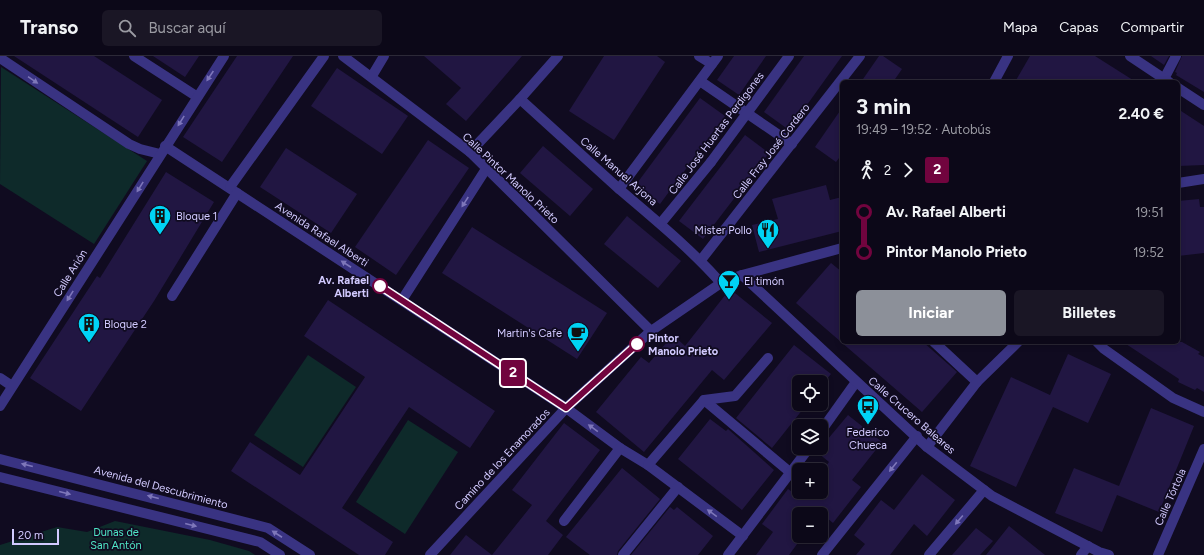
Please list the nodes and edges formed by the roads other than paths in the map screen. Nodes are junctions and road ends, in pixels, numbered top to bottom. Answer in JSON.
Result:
{"nodes":[{"id":1,"x":134,"y":56,"type":"edge"},
{"id":2,"x":224,"y":56,"type":"edge"},
{"id":3,"x":324,"y":56,"type":"edge"},
{"id":4,"x":343,"y":56,"type":"edge"},
{"id":5,"x":384,"y":56,"type":"edge"},
{"id":6,"x":558,"y":56,"type":"edge"},
{"id":7,"x":700,"y":56,"type":"edge"},
{"id":8,"x":789,"y":56,"type":"edge"},
{"id":9,"x":860,"y":56,"type":"edge"},
{"id":10,"x":1008,"y":56,"type":"edge"},
{"id":11,"x":1130,"y":56,"type":"edge"},
{"id":12,"x":1176,"y":56,"type":"edge"},
{"id":13,"x":0,"y":57,"type":"edge"},
{"id":14,"x":715,"y":60,"type":"edge"},
{"id":15,"x":372,"y":76,"type":"junction"},
{"id":16,"x":841,"y":80,"type":"edge"},
{"id":17,"x":995,"y":80,"type":"edge"},
{"id":18,"x":1166,"y":80,"type":"edge"},
{"id":19,"x":700,"y":81,"type":"junction"},
{"id":20,"x":840,"y":82,"type":"edge"},
{"id":21,"x":1180,"y":89,"type":"edge"},
{"id":22,"x":196,"y":96,"type":"junction"},
{"id":23,"x":520,"y":99,"type":"junction"},
{"id":24,"x":1204,"y":105,"type":"edge"},
{"id":25,"x":747,"y":114,"type":"junction"},
{"id":26,"x":792,"y":144,"type":"junction"},
{"id":27,"x":163,"y":150,"type":"junction"},
{"id":28,"x":470,"y":152,"type":"junction"},
{"id":29,"x":486,"y":169,"type":"junction"},
{"id":30,"x":1204,"y":180,"type":"edge"},
{"id":31,"x":1180,"y":183,"type":"edge"},
{"id":32,"x":620,"y":189,"type":"junction"},
{"id":33,"x":233,"y":190,"type":"junction"},
{"id":34,"x":661,"y":223,"type":"junction"},
{"id":35,"x":840,"y":251,"type":"edge"},
{"id":36,"x":701,"y":260,"type":"junction"},
{"id":37,"x":742,"y":275,"type":"junction"},
{"id":38,"x":721,"y":283,"type":"junction"},
{"id":39,"x":172,"y":296,"type":"dead end"},
{"id":40,"x":402,"y":300,"type":"junction"},
{"id":41,"x":651,"y":331,"type":"junction"},
{"id":42,"x":936,"y":344,"type":"edge"},
{"id":43,"x":1016,"y":344,"type":"edge"},
{"id":44,"x":1099,"y":344,"type":"edge"},
{"id":45,"x":768,"y":358,"type":"dead end"},
{"id":46,"x":0,"y":378,"type":"edge"},
{"id":47,"x":856,"y":382,"type":"junction"},
{"id":48,"x":977,"y":382,"type":"junction"},
{"id":49,"x":12,"y":386,"type":"junction"},
{"id":50,"x":704,"y":400,"type":"junction"},
{"id":51,"x":0,"y":406,"type":"edge"},
{"id":52,"x":566,"y":408,"type":"junction"},
{"id":53,"x":1204,"y":412,"type":"edge"},
{"id":54,"x":828,"y":421,"type":"edge"},
{"id":55,"x":917,"y":436,"type":"junction"},
{"id":56,"x":927,"y":447,"type":"junction"},
{"id":57,"x":620,"y":448,"type":"junction"},
{"id":58,"x":1204,"y":449,"type":"edge"},
{"id":59,"x":804,"y":455,"type":"edge"},
{"id":60,"x":0,"y":459,"type":"edge"},
{"id":61,"x":648,"y":465,"type":"junction"},
{"id":62,"x":791,"y":473,"type":"junction"},
{"id":63,"x":0,"y":477,"type":"edge"},
{"id":64,"x":678,"y":487,"type":"junction"},
{"id":65,"x":984,"y":490,"type":"junction"},
{"id":66,"x":564,"y":521,"type":"dead end"},
{"id":67,"x":744,"y":536,"type":"junction"},
{"id":68,"x":1088,"y":546,"type":"junction"},
{"id":69,"x":280,"y":555,"type":"edge"},
{"id":70,"x":310,"y":555,"type":"edge"},
{"id":71,"x":430,"y":555,"type":"edge"},
{"id":72,"x":623,"y":555,"type":"edge"},
{"id":73,"x":728,"y":555,"type":"edge"},
{"id":74,"x":822,"y":555,"type":"edge"},
{"id":75,"x":929,"y":555,"type":"edge"},
{"id":76,"x":1081,"y":555,"type":"edge"},
{"id":77,"x":1110,"y":555,"type":"edge"},
{"id":78,"x":1158,"y":555,"type":"edge"}],
"edges":[{"from":1,"to":22,"type":"street"},
{"from":2,"to":22,"type":"street","name":"Calle Arión","one_way":true},
{"from":3,"to":33,"type":"street"},
{"from":4,"to":15,"type":"street","name":"Calle Pintor Manolo Prieto"},
{"from":5,"to":15,"type":"street"},
{"from":6,"to":23,"type":"street"},
{"from":7,"to":14,"type":"street"},
{"from":8,"to":25,"type":"street","name":"Calle José Huertas Perdigones"},
{"from":9,"to":16,"type":"street","name":"Calle Fray José Cordero"},
{"from":10,"to":17,"type":"street"},
{"from":11,"to":18,"type":"street"},
{"from":12,"to":18,"type":"street"},
{"from":13,"to":27,"type":"street","name":"Avenida Rafael Alberti","one_way":true},
{"from":14,"to":19,"type":"street"},
{"from":15,"to":28,"type":"street","name":"Calle Pintor Manolo Prieto"},
{"from":19,"to":25,"type":"street"},
{"from":19,"to":32,"type":"street"},
{"from":20,"to":26,"type":"street","name":"Calle Fray José Cordero"},
{"from":21,"to":24,"type":"street"},
{"from":22,"to":27,"type":"street","name":"Calle Arión","one_way":true},
{"from":23,"to":28,"type":"street"},
{"from":23,"to":32,"type":"street","name":"Calle Manuel Arjona"},
{"from":25,"to":26,"type":"street"},
{"from":25,"to":34,"type":"street","name":"Calle José Huertas Perdigones"},
{"from":26,"to":36,"type":"street","name":"Calle Fray José Cordero"},
{"from":27,"to":33,"type":"street","name":"Avenida Rafael Alberti"},
{"from":27,"to":49,"type":"street","name":"Calle Arión","one_way":true},
{"from":28,"to":29,"type":"street","name":"Calle Pintor Manolo Prieto"},
{"from":29,"to":40,"type":"street","one_way":true},
{"from":29,"to":41,"type":"street","name":"Calle Pintor Manolo Prieto"},
{"from":30,"to":31,"type":"street"},
{"from":32,"to":34,"type":"street","name":"Calle Manuel Arjona"},
{"from":33,"to":39,"type":"street"},
{"from":40,"to":33,"type":"street","name":"Avenida Rafael Alberti","one_way":true},
{"from":34,"to":36,"type":"street","name":"Calle Manuel Arjona"},
{"from":35,"to":37,"type":"street","name":"Camino de los Enamorados"},
{"from":36,"to":38,"type":"street","name":"Calle Manuel Arjona"},
{"from":37,"to":38,"type":"street","name":"Camino de los Enamorados"},
{"from":37,"to":47,"type":"street","name":"Calle Crucero Baleares"},
{"from":38,"to":41,"type":"street","name":"Camino de los Enamorados"},
{"from":40,"to":52,"type":"street","name":"Avenida Rafael Alberti"},
{"from":41,"to":52,"type":"street","name":"Camino de los Enamorados"},
{"from":42,"to":48,"type":"street"},
{"from":43,"to":48,"type":"street"},
{"from":44,"to":53,"type":"street"},
{"from":45,"to":50,"type":"street"},
{"from":46,"to":49,"type":"street"},
{"from":47,"to":54,"type":"street"},
{"from":47,"to":55,"type":"street","name":"Calle Crucero Baleares"},
{"from":48,"to":56,"type":"street"},
{"from":49,"to":51,"type":"street","name":"Calle Arión"},
{"from":50,"to":61,"type":"street"},
{"from":50,"to":62,"type":"street"},
{"from":57,"to":52,"type":"street","name":"Avenida Rafael Alberti","one_way":true},
{"from":52,"to":71,"type":"street","name":"Camino de los Enamorados"},
{"from":55,"to":56,"type":"street","name":"Calle Crucero Baleares"},
{"from":55,"to":74,"type":"street","one_way":true},
{"from":56,"to":65,"type":"street","name":"Calle Crucero Baleares"},
{"from":57,"to":61,"type":"street","name":"Avenida Rafael Alberti"},
{"from":57,"to":66,"type":"street"},
{"from":58,"to":78,"type":"street","name":"Calle Tórtola"},
{"from":59,"to":62,"type":"street"},
{"from":70,"to":60,"type":"street","name":"Avenida del Descubrimiento","one_way":true},
{"from":61,"to":64,"type":"street","name":"Avenida Rafael Alberti"},
{"from":62,"to":67,"type":"street"},
{"from":63,"to":69,"type":"street","one_way":true},
{"from":67,"to":64,"type":"street","name":"Avenida Rafael Alberti","one_way":true},
{"from":64,"to":72,"type":"street"},
{"from":65,"to":68,"type":"street","name":"Calle Crucero Baleares"},
{"from":65,"to":75,"type":"street","one_way":true},
{"from":67,"to":73,"type":"street"},
{"from":68,"to":76,"type":"street"},
{"from":68,"to":77,"type":"street","name":"Calle Crucero Baleares"}]}
